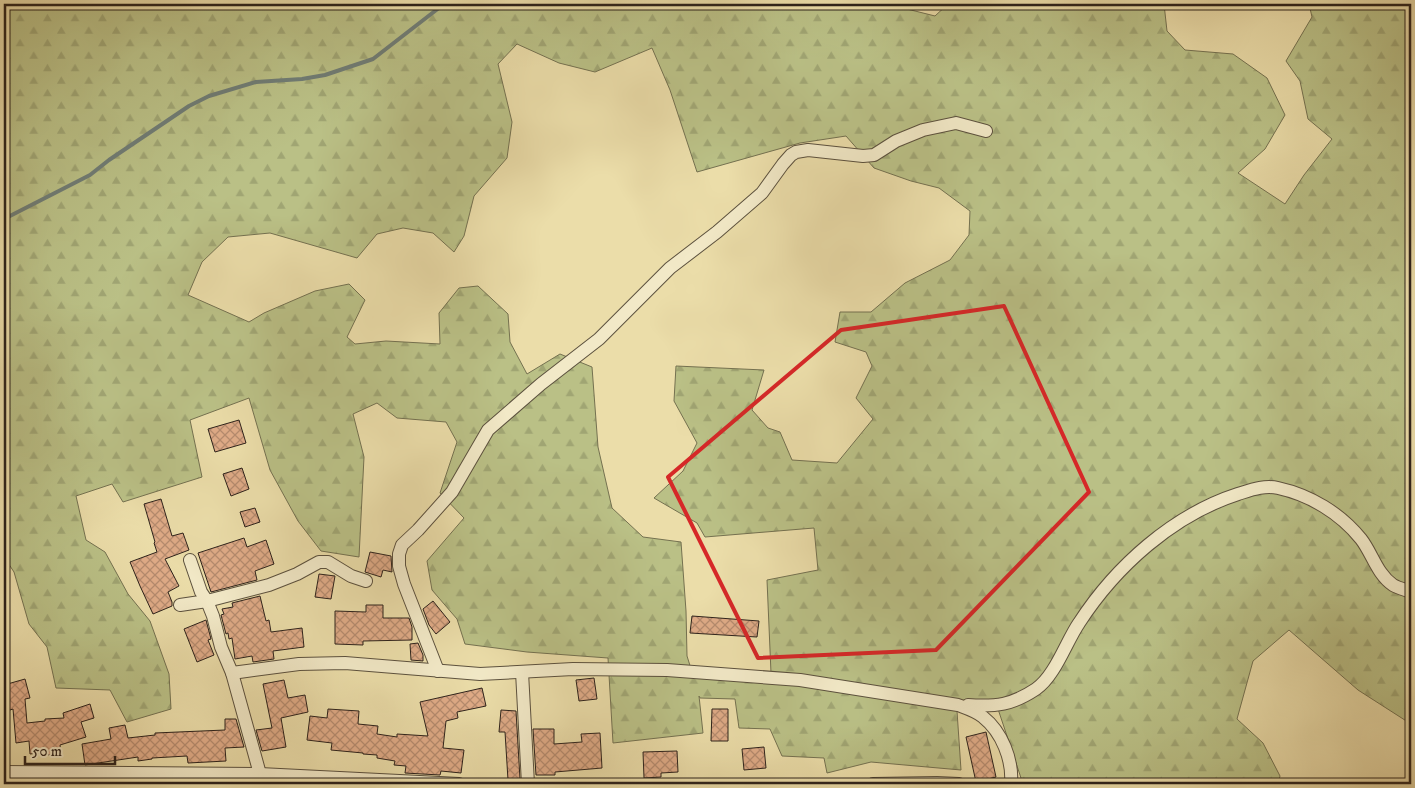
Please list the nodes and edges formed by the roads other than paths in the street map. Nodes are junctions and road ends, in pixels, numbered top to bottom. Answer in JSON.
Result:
{"nodes":[{"id":1,"x":986,"y":131,"type":"dead end"},
{"id":2,"x":190,"y":560,"type":"dead end"},
{"id":3,"x":366,"y":581,"type":"dead end"},
{"id":4,"x":1411,"y":592,"type":"edge"},
{"id":5,"x":207,"y":601,"type":"junction"},
{"id":6,"x":180,"y":605,"type":"dead end"},
{"id":7,"x":438,"y":671,"type":"junction"},
{"id":8,"x":522,"y":672,"type":"junction"},
{"id":9,"x":232,"y":673,"type":"junction"},
{"id":10,"x":958,"y":705,"type":"junction"},
{"id":11,"x":4,"y":772,"type":"edge"},
{"id":12,"x":260,"y":774,"type":"junction"},
{"id":13,"x":91,"y":779,"type":"edge"},
{"id":14,"x":288,"y":780,"type":"edge"},
{"id":15,"x":459,"y":784,"type":"edge"},
{"id":16,"x":528,"y":784,"type":"edge"},
{"id":17,"x":872,"y":784,"type":"edge"},
{"id":18,"x":959,"y":784,"type":"edge"},
{"id":19,"x":1011,"y":784,"type":"edge"}],
"edges":[{"from":1,"to":7,"type":"street"},
{"from":2,"to":5,"type":"street"},
{"from":3,"to":5,"type":"street"},
{"from":4,"to":10,"type":"street"},
{"from":5,"to":6,"type":"street"},
{"from":5,"to":9,"type":"street"},
{"from":7,"to":8,"type":"street"},
{"from":7,"to":9,"type":"street"},
{"from":8,"to":10,"type":"street"},
{"from":8,"to":16,"type":"street"},
{"from":9,"to":12,"type":"street"},
{"from":10,"to":19,"type":"street"},
{"from":11,"to":13,"type":"street"},
{"from":12,"to":13,"type":"street"},
{"from":12,"to":14,"type":"street"},
{"from":14,"to":15,"type":"street"},
{"from":17,"to":18,"type":"street"}]}
